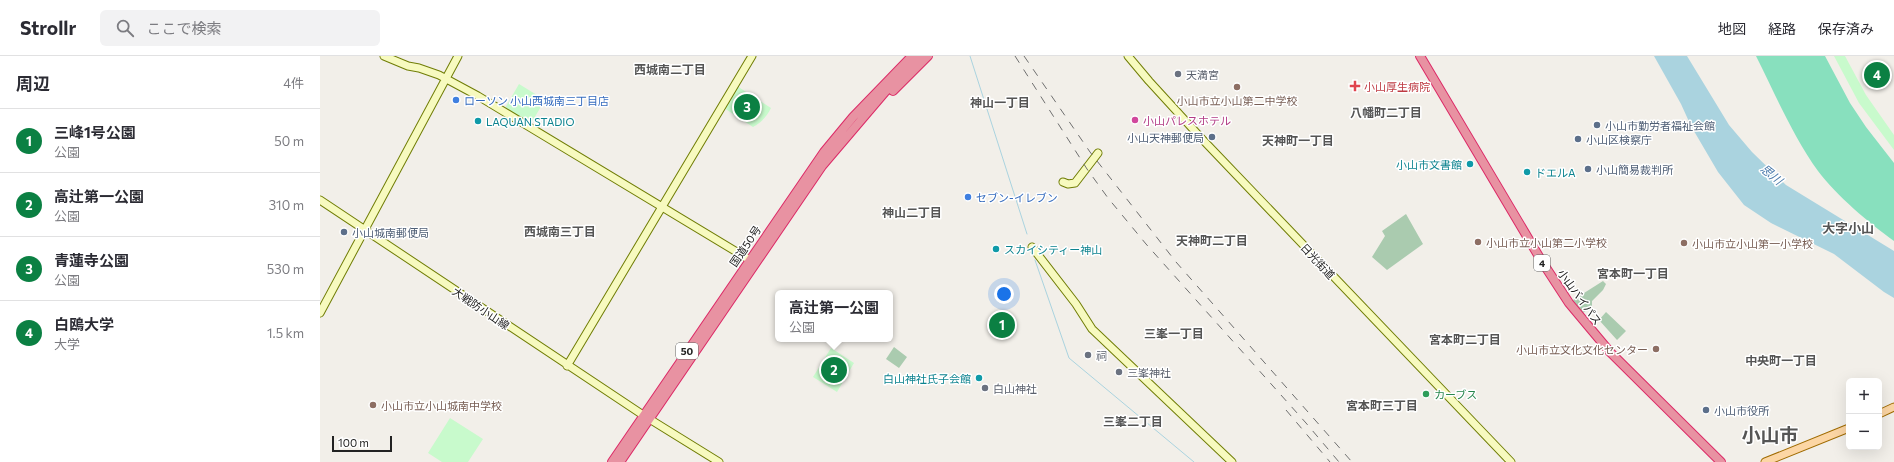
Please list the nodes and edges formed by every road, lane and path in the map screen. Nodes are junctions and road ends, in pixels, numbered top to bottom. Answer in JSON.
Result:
{"nodes":[{"id":1,"x":384,"y":56,"type":"edge"},
{"id":2,"x":458,"y":56,"type":"edge"},
{"id":3,"x":752,"y":56,"type":"edge"},
{"id":4,"x":909,"y":56,"type":"edge"},
{"id":5,"x":912,"y":56,"type":"edge"},
{"id":6,"x":920,"y":56,"type":"edge"},
{"id":7,"x":928,"y":56,"type":"edge"},
{"id":8,"x":1128,"y":56,"type":"edge"},
{"id":9,"x":1420,"y":56,"type":"edge"},
{"id":10,"x":898,"y":71,"type":"junction"},
{"id":11,"x":446,"y":78,"type":"junction"},
{"id":12,"x":860,"y":121,"type":"junction"},
{"id":13,"x":1098,"y":152,"type":"dead end"},
{"id":14,"x":1064,"y":182,"type":"dead end"},
{"id":15,"x":320,"y":200,"type":"edge"},
{"id":16,"x":662,"y":206,"type":"junction"},
{"id":17,"x":365,"y":230,"type":"junction"},
{"id":18,"x":1032,"y":247,"type":"dead end"},
{"id":19,"x":752,"y":261,"type":"junction"},
{"id":20,"x":320,"y":313,"type":"edge"},
{"id":21,"x":568,"y":366,"type":"junction"},
{"id":22,"x":1894,"y":408,"type":"edge"},
{"id":23,"x":1881,"y":414,"type":"edge"},
{"id":24,"x":646,"y":417,"type":"junction"},
{"id":25,"x":1846,"y":429,"type":"edge"},
{"id":26,"x":1507,"y":461,"type":"edge"},
{"id":27,"x":612,"y":462,"type":"edge"},
{"id":28,"x":620,"y":462,"type":"edge"},
{"id":29,"x":719,"y":462,"type":"edge"},
{"id":30,"x":1232,"y":462,"type":"edge"},
{"id":31,"x":1720,"y":462,"type":"edge"},
{"id":32,"x":1764,"y":462,"type":"edge"}],
"edges":[{"from":1,"to":11,"type":"street"},
{"from":2,"to":11,"type":"street"},
{"from":3,"to":16,"type":"street"},
{"from":4,"to":10,"type":"highway"},
{"from":5,"to":10,"type":"highway","name":"国道50号","number":"50"},
{"from":6,"to":12,"type":"highway","name":"国道50号","number":"50"},
{"from":7,"to":12,"type":"highway"},
{"from":8,"to":26,"type":"street","name":"日光街道"},
{"from":9,"to":31,"type":"highway","name":"小山バイパス","number":"4"},
{"from":10,"to":19,"type":"highway","name":"国道50号","number":"50"},
{"from":11,"to":16,"type":"street"},
{"from":11,"to":17,"type":"street"},
{"from":12,"to":19,"type":"highway","name":"国道50号","number":"50"},
{"from":13,"to":14,"type":"street"},
{"from":15,"to":17,"type":"street","name":"大戦防小山線"},
{"from":16,"to":19,"type":"street"},
{"from":16,"to":21,"type":"street"},
{"from":17,"to":20,"type":"street"},
{"from":17,"to":21,"type":"street","name":"大戦防小山線"},
{"from":18,"to":30,"type":"street"},
{"from":19,"to":24,"type":"highway","name":"国道50号","number":"50"},
{"from":21,"to":24,"type":"street","name":"大戦防小山線"},
{"from":22,"to":23,"type":"main road"},
{"from":24,"to":27,"type":"highway","name":"国道50号","number":"50"},
{"from":24,"to":28,"type":"highway","name":"国道50号","number":"50"},
{"from":24,"to":29,"type":"street","name":"大戦防小山線"},
{"from":25,"to":32,"type":"main road"}]}
